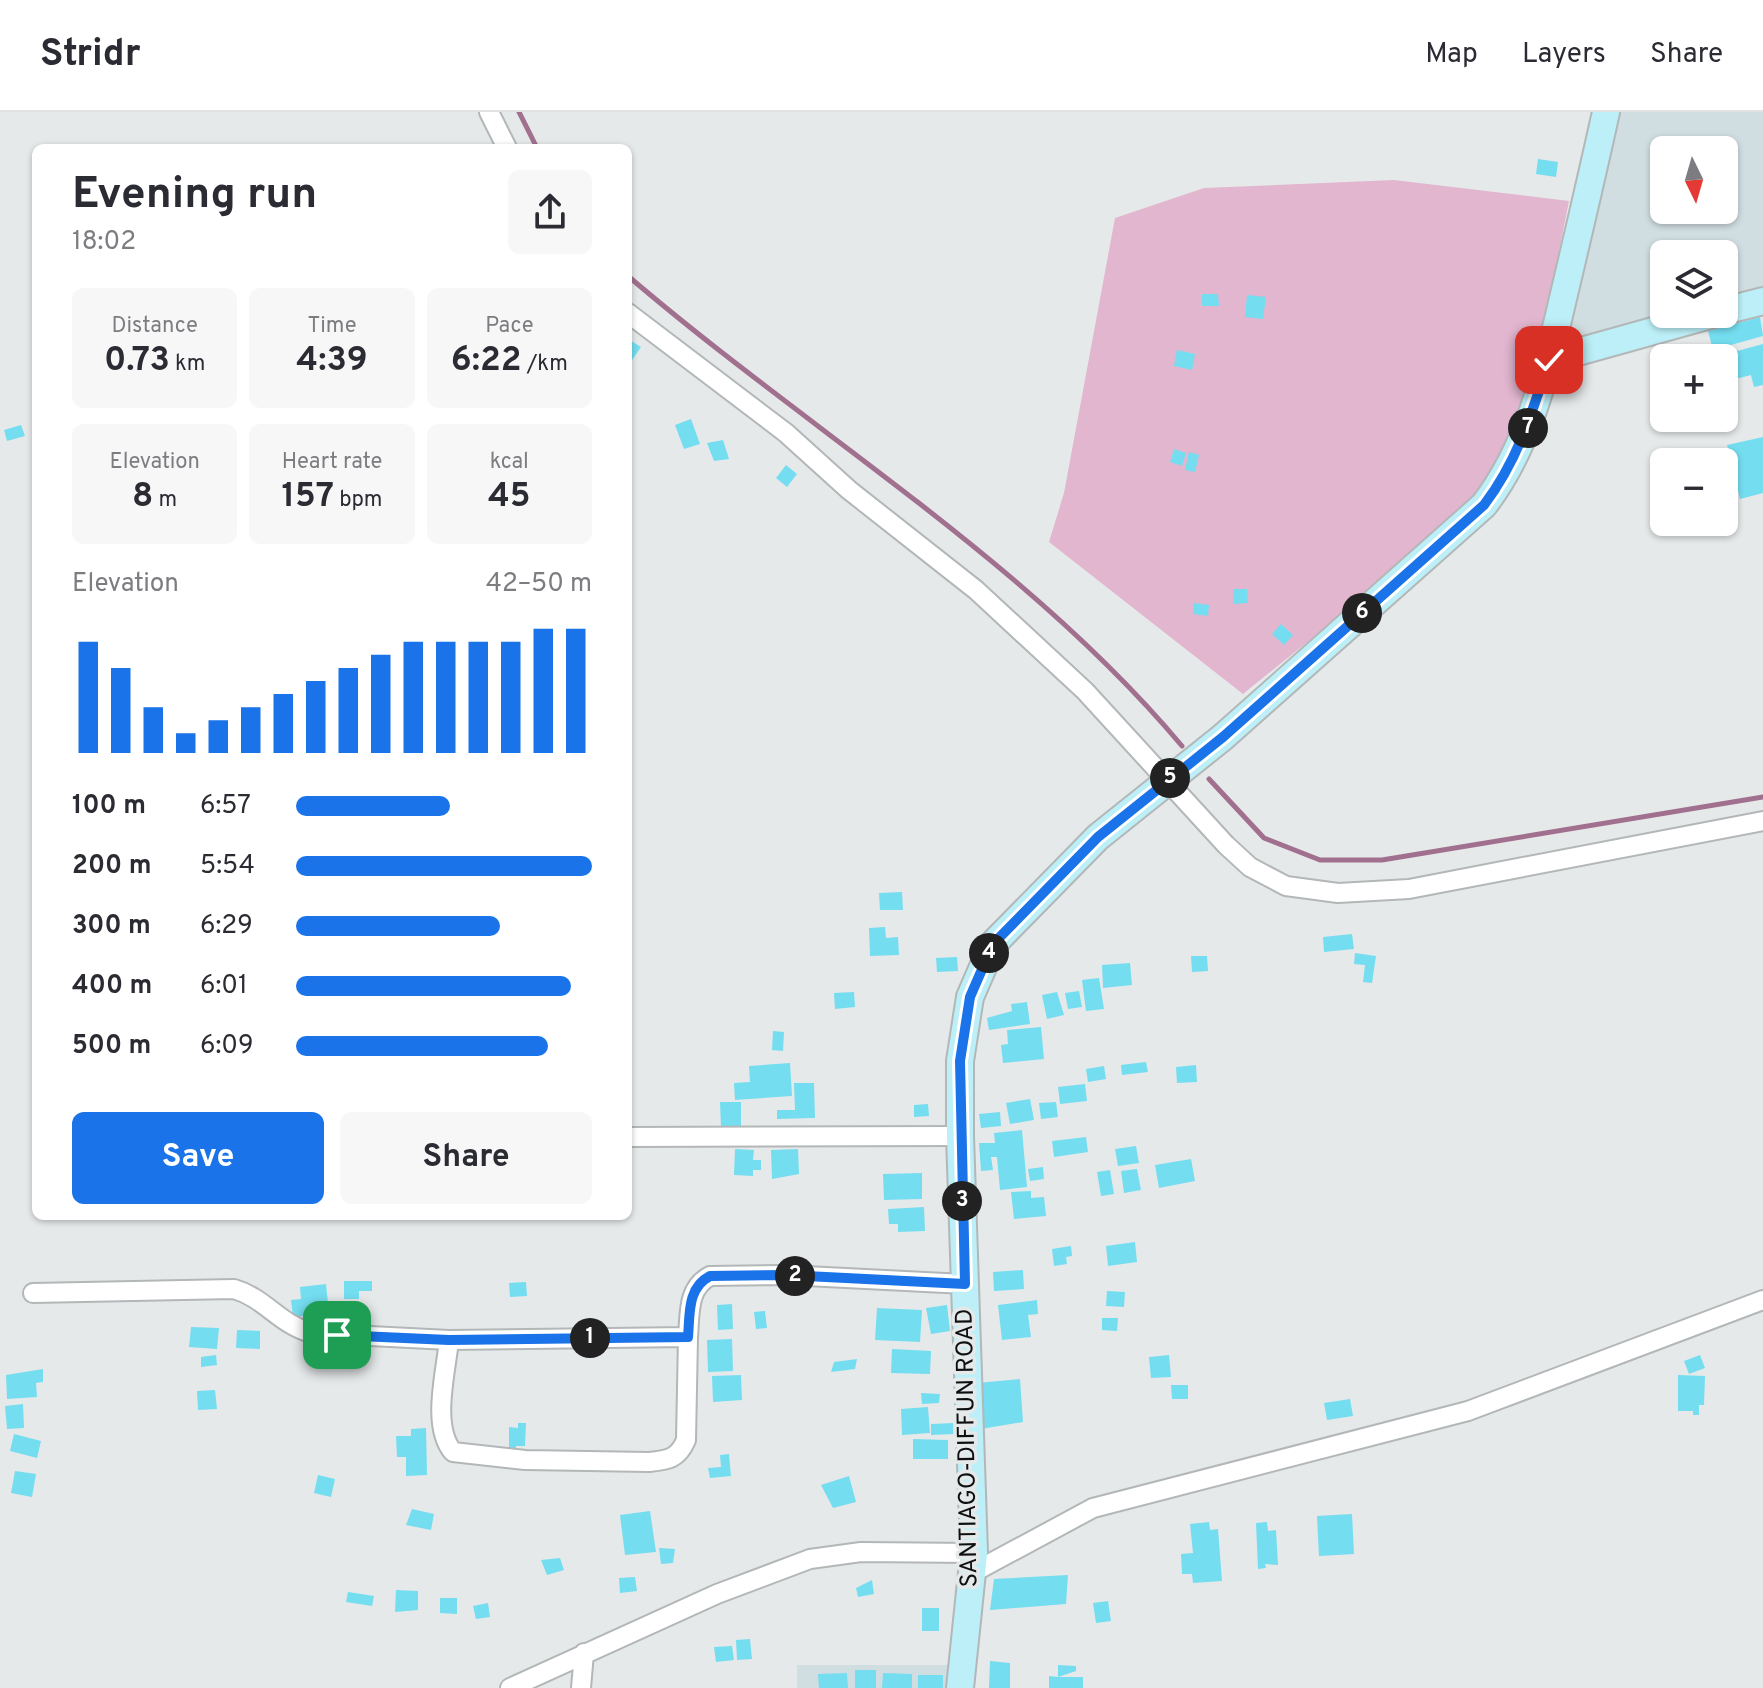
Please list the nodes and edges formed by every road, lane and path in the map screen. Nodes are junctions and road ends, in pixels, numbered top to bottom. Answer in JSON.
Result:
{"nodes":[{"id":1,"x":489,"y":112,"type":"edge"},
{"id":2,"x":1606,"y":112,"type":"edge"},
{"id":3,"x":505,"y":144,"type":"edge"},
{"id":4,"x":1763,"y":301,"type":"edge"},
{"id":5,"x":1738,"y":307,"type":"edge"},
{"id":6,"x":632,"y":316,"type":"edge"},
{"id":7,"x":1664,"y":328,"type":"edge"},
{"id":8,"x":1549,"y":360,"type":"junction"},
{"id":9,"x":1167,"y":781,"type":"junction"},
{"id":10,"x":1763,"y":821,"type":"edge"},
{"id":11,"x":960,"y":1136,"type":"junction"},
{"id":12,"x":632,"y":1137,"type":"edge"},
{"id":13,"x":965,"y":1284,"type":"junction"},
{"id":14,"x":33,"y":1293,"type":"dead end"},
{"id":15,"x":1763,"y":1300,"type":"edge"},
{"id":16,"x":688,"y":1337,"type":"junction"},
{"id":17,"x":449,"y":1340,"type":"junction"},
{"id":18,"x":974,"y":1563,"type":"junction"},
{"id":19,"x":584,"y":1653,"type":"junction"},
{"id":20,"x":510,"y":1688,"type":"edge"},
{"id":21,"x":581,"y":1688,"type":"edge"},
{"id":22,"x":960,"y":1688,"type":"edge"}],
"edges":[{"from":1,"to":3,"type":"street"},
{"from":2,"to":8,"type":"main road","name":"SANTIAGO-DIFFUN ROAD"},
{"from":4,"to":5,"type":"main road"},
{"from":6,"to":9,"type":"street"},
{"from":7,"to":8,"type":"main road"},
{"from":8,"to":9,"type":"main road","name":"SANTIAGO-DIFFUN ROAD"},
{"from":9,"to":10,"type":"street"},
{"from":9,"to":11,"type":"main road","name":"SANTIAGO-DIFFUN ROAD"},
{"from":11,"to":12,"type":"street"},
{"from":11,"to":13,"type":"main road","name":"SANTIAGO-DIFFUN ROAD"},
{"from":13,"to":16,"type":"street"},
{"from":13,"to":18,"type":"main road","name":"SANTIAGO-DIFFUN ROAD"},
{"from":14,"to":17,"type":"street"},
{"from":15,"to":18,"type":"street"},
{"from":16,"to":17,"type":"street"},
{"from":16,"to":17,"type":"street"},
{"from":18,"to":19,"type":"street"},
{"from":18,"to":22,"type":"main road","name":"SANTIAGO-DIFFUN ROAD"},
{"from":19,"to":20,"type":"street"},
{"from":19,"to":21,"type":"street"}]}
